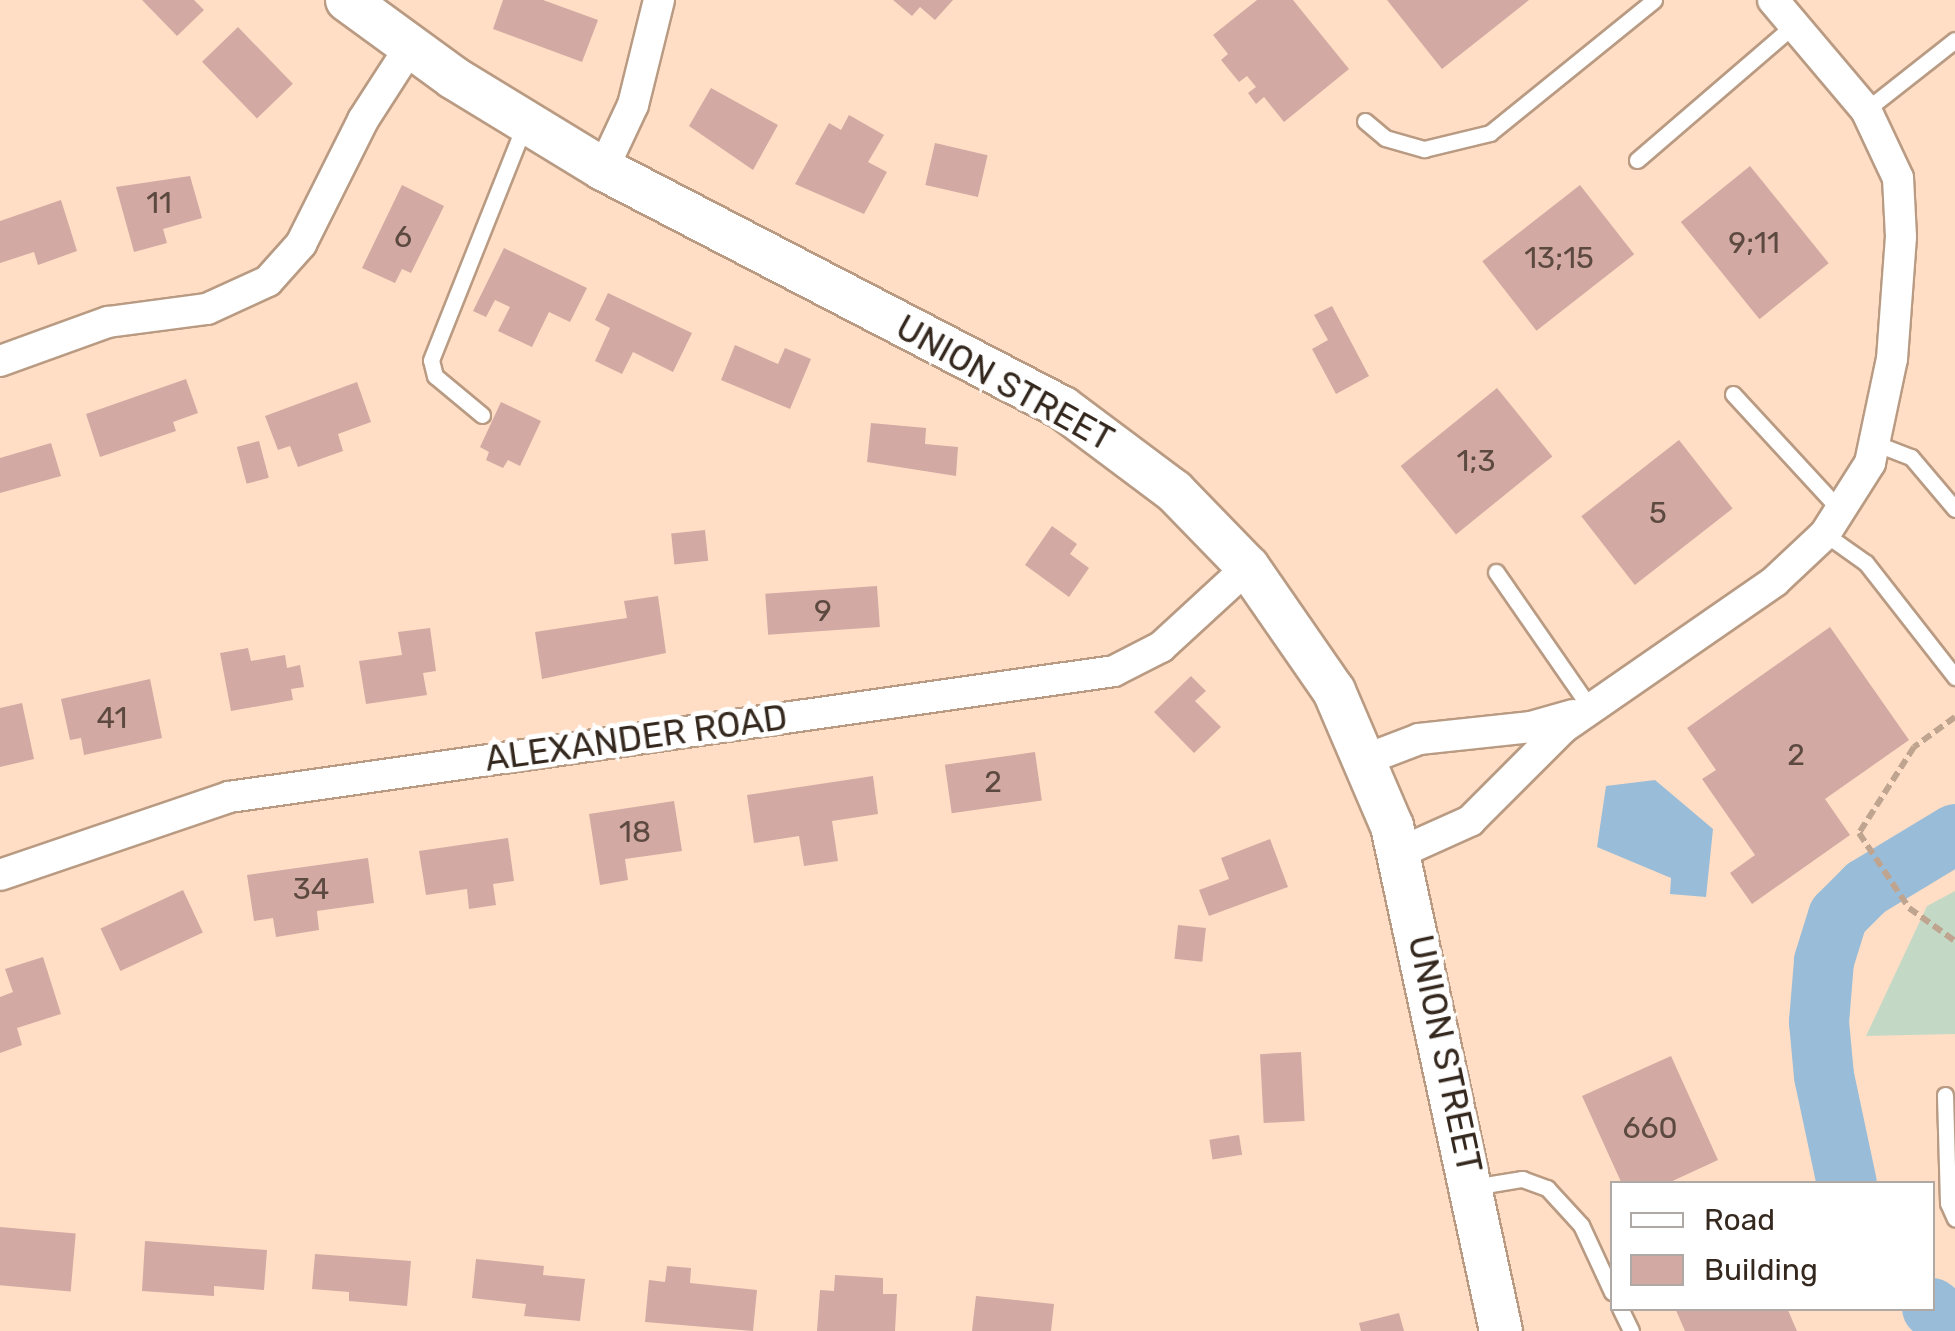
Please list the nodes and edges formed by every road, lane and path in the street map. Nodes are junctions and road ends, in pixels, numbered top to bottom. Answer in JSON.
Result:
{"nodes":[{"id":1,"x":346,"y":0,"type":"edge"},
{"id":2,"x":659,"y":0,"type":"edge"},
{"id":3,"x":1654,"y":0,"type":"edge"},
{"id":4,"x":1773,"y":0,"type":"edge"},
{"id":5,"x":1794,"y":25,"type":"junction"},
{"id":6,"x":1955,"y":40,"type":"edge"},
{"id":7,"x":410,"y":47,"type":"junction"},
{"id":8,"x":1866,"y":110,"type":"junction"},
{"id":9,"x":1365,"y":121,"type":"dead end"},
{"id":10,"x":526,"y":124,"type":"junction"},
{"id":11,"x":1636,"y":160,"type":"dead end"},
{"id":12,"x":603,"y":169,"type":"junction"},
{"id":13,"x":0,"y":361,"type":"edge"},
{"id":14,"x":1733,"y":394,"type":"dead end"},
{"id":15,"x":482,"y":415,"type":"dead end"},
{"id":16,"x":1877,"y":444,"type":"junction"},
{"id":17,"x":1955,"y":509,"type":"edge"},
{"id":18,"x":1834,"y":523,"type":"junction"},
{"id":19,"x":1248,"y":567,"type":"junction"},
{"id":20,"x":1496,"y":572,"type":"dead end"},
{"id":21,"x":1955,"y":677,"type":"edge"},
{"id":22,"x":1590,"y":708,"type":"junction"},
{"id":23,"x":1955,"y":717,"type":"edge"},
{"id":24,"x":1366,"y":759,"type":"junction"},
{"id":25,"x":1401,"y":852,"type":"junction"},
{"id":26,"x":0,"y":875,"type":"edge"},
{"id":27,"x":1955,"y":941,"type":"edge"},
{"id":28,"x":1945,"y":1095,"type":"dead end"},
{"id":29,"x":1473,"y":1187,"type":"junction"},
{"id":30,"x":1955,"y":1219,"type":"edge"},
{"id":31,"x":1607,"y":1266,"type":"edge"},
{"id":32,"x":1502,"y":1331,"type":"edge"}],
"edges":[{"from":1,"to":7,"type":"main road","name":"UNION STREET"},
{"from":2,"to":12,"type":"street"},
{"from":3,"to":9,"type":"lane"},
{"from":4,"to":5,"type":"street"},
{"from":5,"to":8,"type":"street"},
{"from":5,"to":11,"type":"lane"},
{"from":6,"to":8,"type":"lane"},
{"from":7,"to":10,"type":"main road","name":"UNION STREET"},
{"from":7,"to":13,"type":"street"},
{"from":8,"to":16,"type":"street"},
{"from":10,"to":12,"type":"main road","name":"UNION STREET"},
{"from":10,"to":15,"type":"lane"},
{"from":12,"to":19,"type":"main road","name":"UNION STREET"},
{"from":14,"to":18,"type":"lane"},
{"from":16,"to":17,"type":"lane"},
{"from":16,"to":18,"type":"street"},
{"from":18,"to":21,"type":"lane"},
{"from":18,"to":22,"type":"street"},
{"from":19,"to":24,"type":"main road","name":"UNION STREET"},
{"from":19,"to":26,"type":"street","name":"ALEXANDER ROAD"},
{"from":20,"to":22,"type":"lane"},
{"from":22,"to":24,"type":"street"},
{"from":22,"to":25,"type":"street"},
{"from":23,"to":27,"type":"path"},
{"from":24,"to":25,"type":"main road","name":"UNION STREET"},
{"from":25,"to":29,"type":"main road","name":"UNION STREET"},
{"from":28,"to":30,"type":"lane"},
{"from":29,"to":31,"type":"lane"},
{"from":29,"to":32,"type":"main road","name":"UNION STREET"}]}
